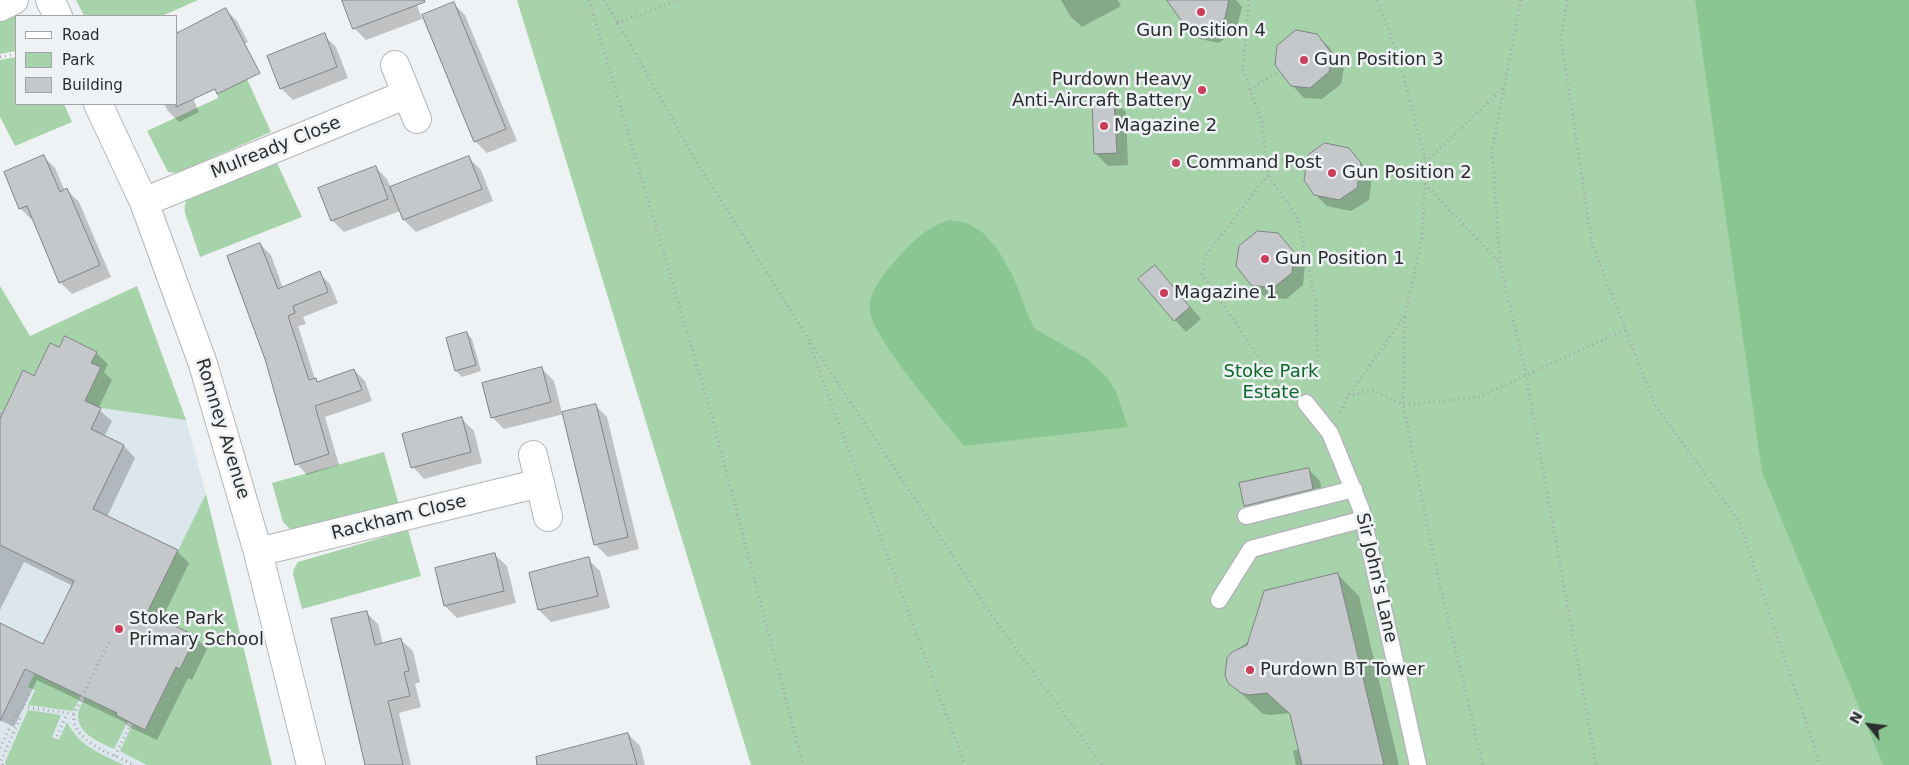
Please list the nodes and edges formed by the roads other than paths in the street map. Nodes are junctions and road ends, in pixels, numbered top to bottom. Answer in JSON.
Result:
{"nodes":[{"id":1,"x":14,"y":0,"type":"edge"},
{"id":2,"x":50,"y":0,"type":"edge"},
{"id":3,"x":0,"y":7,"type":"edge"},
{"id":4,"x":58,"y":15,"type":"edge"},
{"id":5,"x":395,"y":65,"type":"dead end"},
{"id":6,"x":407,"y":94,"type":"junction"},
{"id":7,"x":98,"y":105,"type":"edge"},
{"id":8,"x":417,"y":119,"type":"dead end"},
{"id":9,"x":144,"y":202,"type":"junction"},
{"id":10,"x":1306,"y":402,"type":"road end"},
{"id":11,"x":533,"y":455,"type":"dead end"},
{"id":12,"x":540,"y":483,"type":"junction"},
{"id":13,"x":1354,"y":489,"type":"junction"},
{"id":14,"x":1246,"y":516,"type":"dead end"},
{"id":15,"x":548,"y":517,"type":"dead end"},
{"id":16,"x":1364,"y":519,"type":"junction"},
{"id":17,"x":258,"y":552,"type":"junction"},
{"id":18,"x":1219,"y":600,"type":"dead end"},
{"id":19,"x":311,"y":765,"type":"edge"},
{"id":20,"x":1418,"y":765,"type":"edge"}],
"edges":[{"from":1,"to":3,"type":"street"},
{"from":2,"to":4,"type":"street"},
{"from":5,"to":6,"type":"street"},
{"from":6,"to":8,"type":"street"},
{"from":6,"to":9,"type":"street","name":"Mulready Close"},
{"from":7,"to":9,"type":"street","name":"Romney Avenue"},
{"from":9,"to":17,"type":"street","name":"Romney Avenue"},
{"from":10,"to":13,"type":"lane","name":"Sir John's Lane"},
{"from":11,"to":12,"type":"street"},
{"from":12,"to":15,"type":"street"},
{"from":12,"to":17,"type":"street","name":"Rackham Close"},
{"from":13,"to":14,"type":"lane"},
{"from":13,"to":16,"type":"lane","name":"Sir John's Lane"},
{"from":16,"to":18,"type":"lane"},
{"from":16,"to":20,"type":"lane","name":"Sir John's Lane"},
{"from":17,"to":19,"type":"street","name":"Romney Avenue"}]}
